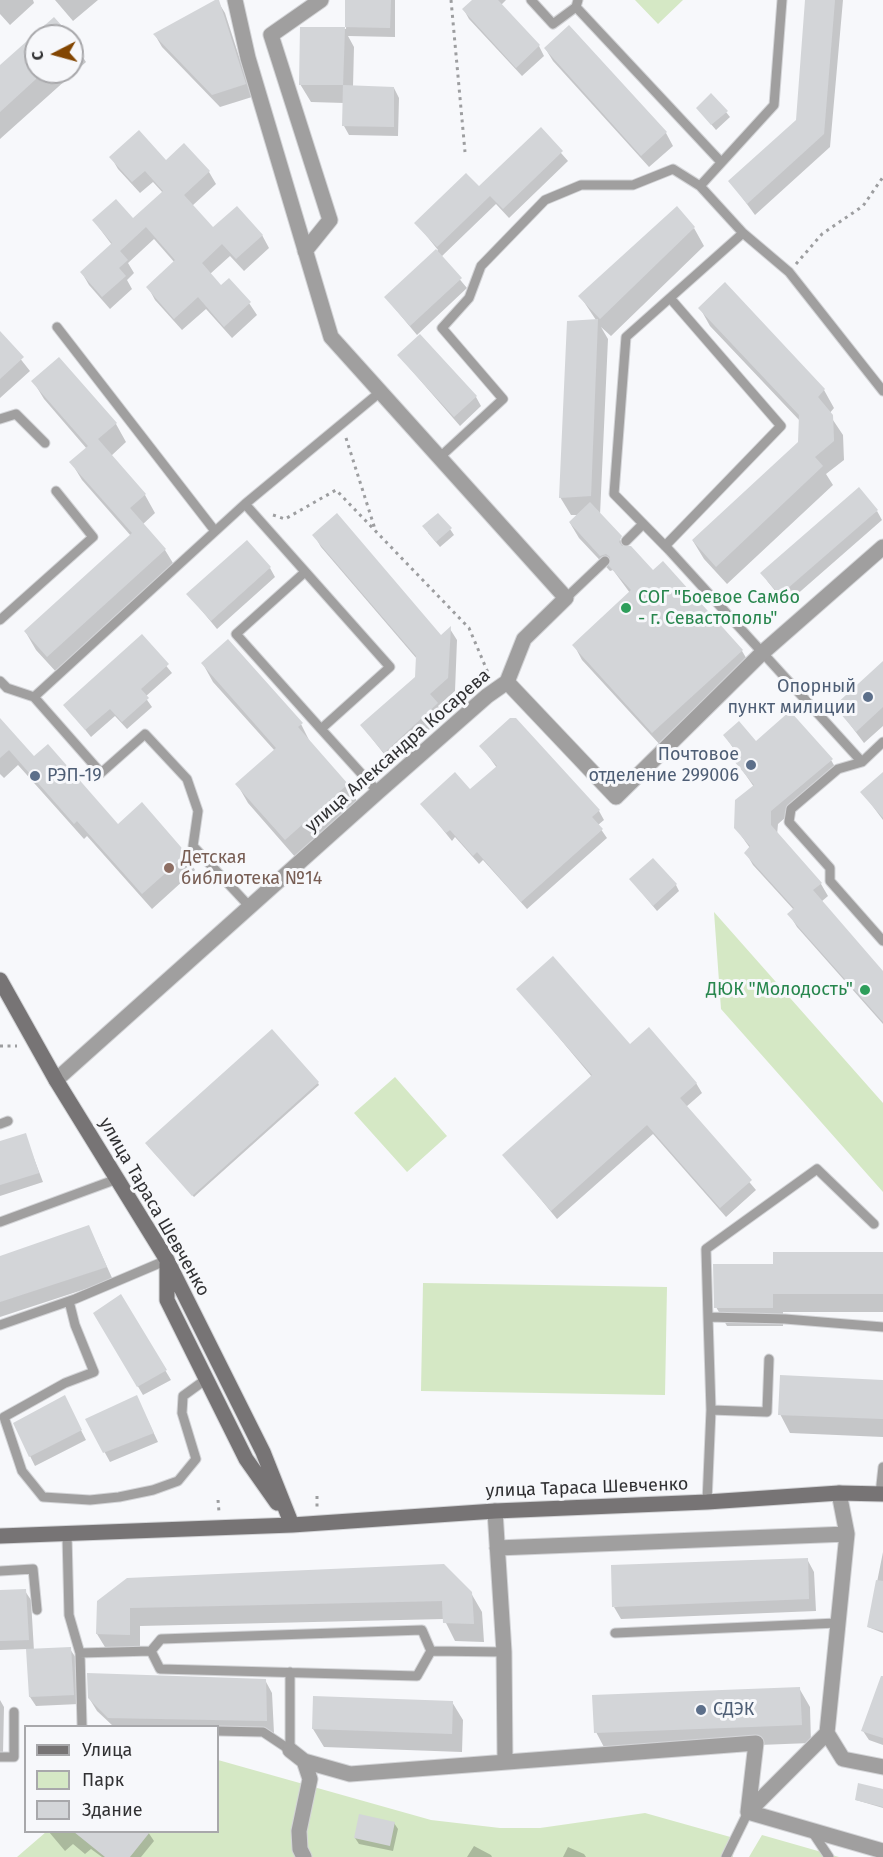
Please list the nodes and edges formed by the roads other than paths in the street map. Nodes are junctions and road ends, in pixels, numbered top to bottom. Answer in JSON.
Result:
{"nodes":[{"id":1,"x":235,"y":0,"type":"edge"},
{"id":2,"x":321,"y":0,"type":"edge"},
{"id":3,"x":531,"y":0,"type":"edge"},
{"id":4,"x":783,"y":0,"type":"edge"},
{"id":5,"x":577,"y":3,"type":"edge"},
{"id":6,"x":721,"y":162,"type":"junction"},
{"id":7,"x":700,"y":186,"type":"junction"},
{"id":8,"x":743,"y":233,"type":"junction"},
{"id":9,"x":305,"y":251,"type":"junction"},
{"id":10,"x":670,"y":298,"type":"junction"},
{"id":11,"x":57,"y":327,"type":"dead end"},
{"id":12,"x":883,"y":391,"type":"edge"},
{"id":13,"x":379,"y":393,"type":"junction"},
{"id":14,"x":0,"y":419,"type":"edge"},
{"id":15,"x":45,"y":443,"type":"dead end"},
{"id":16,"x":440,"y":457,"type":"junction"},
{"id":17,"x":56,"y":491,"type":"dead end"},
{"id":18,"x":244,"y":504,"type":"junction"},
{"id":19,"x":643,"y":524,"type":"junction"},
{"id":20,"x":215,"y":531,"type":"junction"},
{"id":21,"x":626,"y":541,"type":"dead end"},
{"id":22,"x":665,"y":546,"type":"junction"},
{"id":23,"x":883,"y":547,"type":"edge"},
{"id":24,"x":605,"y":561,"type":"dead end"},
{"id":25,"x":305,"y":572,"type":"junction"},
{"id":26,"x":566,"y":598,"type":"junction"},
{"id":27,"x":0,"y":620,"type":"edge"},
{"id":28,"x":762,"y":653,"type":"junction"},
{"id":29,"x":0,"y":681,"type":"edge"},
{"id":30,"x":500,"y":682,"type":"junction"},
{"id":31,"x":33,"y":697,"type":"junction"},
{"id":32,"x":321,"y":729,"type":"junction"},
{"id":33,"x":883,"y":742,"type":"edge"},
{"id":34,"x":862,"y":762,"type":"junction"},
{"id":35,"x":378,"y":792,"type":"junction"},
{"id":36,"x":250,"y":907,"type":"junction"},
{"id":37,"x":883,"y":941,"type":"edge"},
{"id":38,"x":0,"y":980,"type":"edge"},
{"id":39,"x":57,"y":1080,"type":"junction"},
{"id":40,"x":117,"y":1179,"type":"junction"},
{"id":41,"x":0,"y":1222,"type":"edge"},
{"id":42,"x":874,"y":1224,"type":"dead end"},
{"id":43,"x":166,"y":1260,"type":"junction"},
{"id":44,"x":69,"y":1301,"type":"junction"},
{"id":45,"x":708,"y":1317,"type":"junction"},
{"id":46,"x":0,"y":1325,"type":"edge"},
{"id":47,"x":883,"y":1327,"type":"edge"},
{"id":48,"x":769,"y":1359,"type":"dead end"},
{"id":49,"x":205,"y":1380,"type":"junction"},
{"id":50,"x":711,"y":1410,"type":"junction"},
{"id":51,"x":2,"y":1419,"type":"edge"},
{"id":52,"x":883,"y":1467,"type":"edge"},
{"id":53,"x":839,"y":1493,"type":"junction"},
{"id":54,"x":881,"y":1494,"type":"edge"},
{"id":55,"x":707,"y":1502,"type":"junction"},
{"id":56,"x":495,"y":1511,"type":"junction"},
{"id":57,"x":292,"y":1525,"type":"junction"},
{"id":58,"x":846,"y":1534,"type":"junction"},
{"id":59,"x":66,"y":1535,"type":"junction"},
{"id":60,"x":0,"y":1536,"type":"edge"},
{"id":61,"x":496,"y":1548,"type":"junction"},
{"id":62,"x":0,"y":1571,"type":"edge"},
{"id":63,"x":36,"y":1610,"type":"dead end"},
{"id":64,"x":837,"y":1623,"type":"junction"},
{"id":65,"x":615,"y":1634,"type":"dead end"},
{"id":66,"x":151,"y":1651,"type":"junction"},
{"id":67,"x":431,"y":1651,"type":"junction"},
{"id":68,"x":504,"y":1652,"type":"junction"},
{"id":69,"x":80,"y":1653,"type":"junction"},
{"id":70,"x":290,"y":1672,"type":"junction"},
{"id":71,"x":14,"y":1712,"type":"dead end"},
{"id":72,"x":82,"y":1725,"type":"edge"},
{"id":73,"x":219,"y":1731,"type":"edge"},
{"id":74,"x":827,"y":1733,"type":"junction"},
{"id":75,"x":290,"y":1750,"type":"junction"},
{"id":76,"x":0,"y":1757,"type":"edge"},
{"id":77,"x":505,"y":1760,"type":"junction"},
{"id":78,"x":304,"y":1761,"type":"junction"},
{"id":79,"x":883,"y":1767,"type":"edge"},
{"id":80,"x":748,"y":1812,"type":"junction"},
{"id":81,"x":810,"y":1828,"type":"junction"},
{"id":82,"x":883,"y":1851,"type":"edge"},
{"id":83,"x":304,"y":1857,"type":"edge"},
{"id":84,"x":726,"y":1857,"type":"edge"},
{"id":85,"x":828,"y":1857,"type":"edge"}],
"edges":[{"from":1,"to":9,"type":"street"},
{"from":2,"to":9,"type":"street"},
{"from":3,"to":5,"type":"lane"},
{"from":4,"to":6,"type":"lane"},
{"from":5,"to":6,"type":"lane"},
{"from":6,"to":7,"type":"lane"},
{"from":7,"to":8,"type":"lane"},
{"from":7,"to":16,"type":"lane"},
{"from":8,"to":10,"type":"lane"},
{"from":8,"to":12,"type":"lane"},
{"from":9,"to":13,"type":"street"},
{"from":10,"to":19,"type":"lane"},
{"from":10,"to":22,"type":"lane"},
{"from":11,"to":20,"type":"lane"},
{"from":13,"to":16,"type":"street"},
{"from":13,"to":18,"type":"lane"},
{"from":14,"to":15,"type":"lane"},
{"from":16,"to":26,"type":"street"},
{"from":17,"to":27,"type":"lane"},
{"from":18,"to":20,"type":"lane"},
{"from":18,"to":25,"type":"lane"},
{"from":19,"to":21,"type":"lane"},
{"from":19,"to":22,"type":"lane"},
{"from":20,"to":31,"type":"lane"},
{"from":22,"to":28,"type":"lane"},
{"from":23,"to":28,"type":"street","name":"улица Александра Косарева"},
{"from":24,"to":26,"type":"lane"},
{"from":25,"to":32,"type":"lane"},
{"from":25,"to":32,"type":"lane"},
{"from":26,"to":30,"type":"street"},
{"from":28,"to":30,"type":"street","name":"улица Александра Косарева"},
{"from":28,"to":34,"type":"lane"},
{"from":29,"to":31,"type":"lane"},
{"from":30,"to":35,"type":"street","name":"улица Александра Косарева"},
{"from":31,"to":36,"type":"lane"},
{"from":32,"to":35,"type":"lane"},
{"from":33,"to":34,"type":"lane"},
{"from":34,"to":37,"type":"lane"},
{"from":35,"to":36,"type":"street","name":"улица Александра Косарева"},
{"from":36,"to":39,"type":"street","name":"улица Александра Косарева"},
{"from":38,"to":39,"type":"street","name":"улица Тараса Шевченко"},
{"from":39,"to":40,"type":"street","name":"улица Тараса Шевченко"},
{"from":40,"to":41,"type":"lane"},
{"from":40,"to":43,"type":"street","name":"улица Тараса Шевченко"},
{"from":42,"to":45,"type":"lane"},
{"from":43,"to":44,"type":"lane"},
{"from":43,"to":49,"type":"street"},
{"from":43,"to":57,"type":"street","name":"улица Тараса Шевченко"},
{"from":44,"to":46,"type":"lane"},
{"from":44,"to":51,"type":"lane"},
{"from":45,"to":47,"type":"lane"},
{"from":45,"to":50,"type":"lane"},
{"from":48,"to":50,"type":"lane"},
{"from":49,"to":51,"type":"lane"},
{"from":49,"to":57,"type":"street"},
{"from":50,"to":55,"type":"lane"},
{"from":52,"to":54,"type":"lane"},
{"from":53,"to":54,"type":"street","name":"улица Тараса Шевченко"},
{"from":53,"to":55,"type":"street","name":"улица Тараса Шевченко"},
{"from":53,"to":58,"type":"street"},
{"from":55,"to":56,"type":"street","name":"улица Тараса Шевченко"},
{"from":56,"to":57,"type":"street","name":"улица Тараса Шевченко"},
{"from":56,"to":61,"type":"street"},
{"from":57,"to":59,"type":"street","name":"улица Тараса Шевченко"},
{"from":58,"to":61,"type":"street"},
{"from":58,"to":64,"type":"street"},
{"from":59,"to":60,"type":"street","name":"улица Тараса Шевченко"},
{"from":59,"to":69,"type":"lane"},
{"from":61,"to":68,"type":"street"},
{"from":62,"to":63,"type":"lane"},
{"from":64,"to":65,"type":"lane"},
{"from":64,"to":74,"type":"street"},
{"from":66,"to":67,"type":"lane"},
{"from":66,"to":69,"type":"lane"},
{"from":66,"to":70,"type":"lane"},
{"from":67,"to":68,"type":"lane"},
{"from":67,"to":70,"type":"lane"},
{"from":68,"to":77,"type":"street"},
{"from":69,"to":72,"type":"lane"},
{"from":70,"to":75,"type":"lane"},
{"from":71,"to":76,"type":"lane"},
{"from":73,"to":75,"type":"lane"},
{"from":74,"to":79,"type":"street"},
{"from":74,"to":80,"type":"street"},
{"from":75,"to":78,"type":"street"},
{"from":77,"to":78,"type":"street"},
{"from":77,"to":80,"type":"street"},
{"from":78,"to":83,"type":"street"},
{"from":80,"to":81,"type":"street"},
{"from":80,"to":84,"type":"lane"},
{"from":81,"to":82,"type":"street"},
{"from":81,"to":85,"type":"lane"}]}
